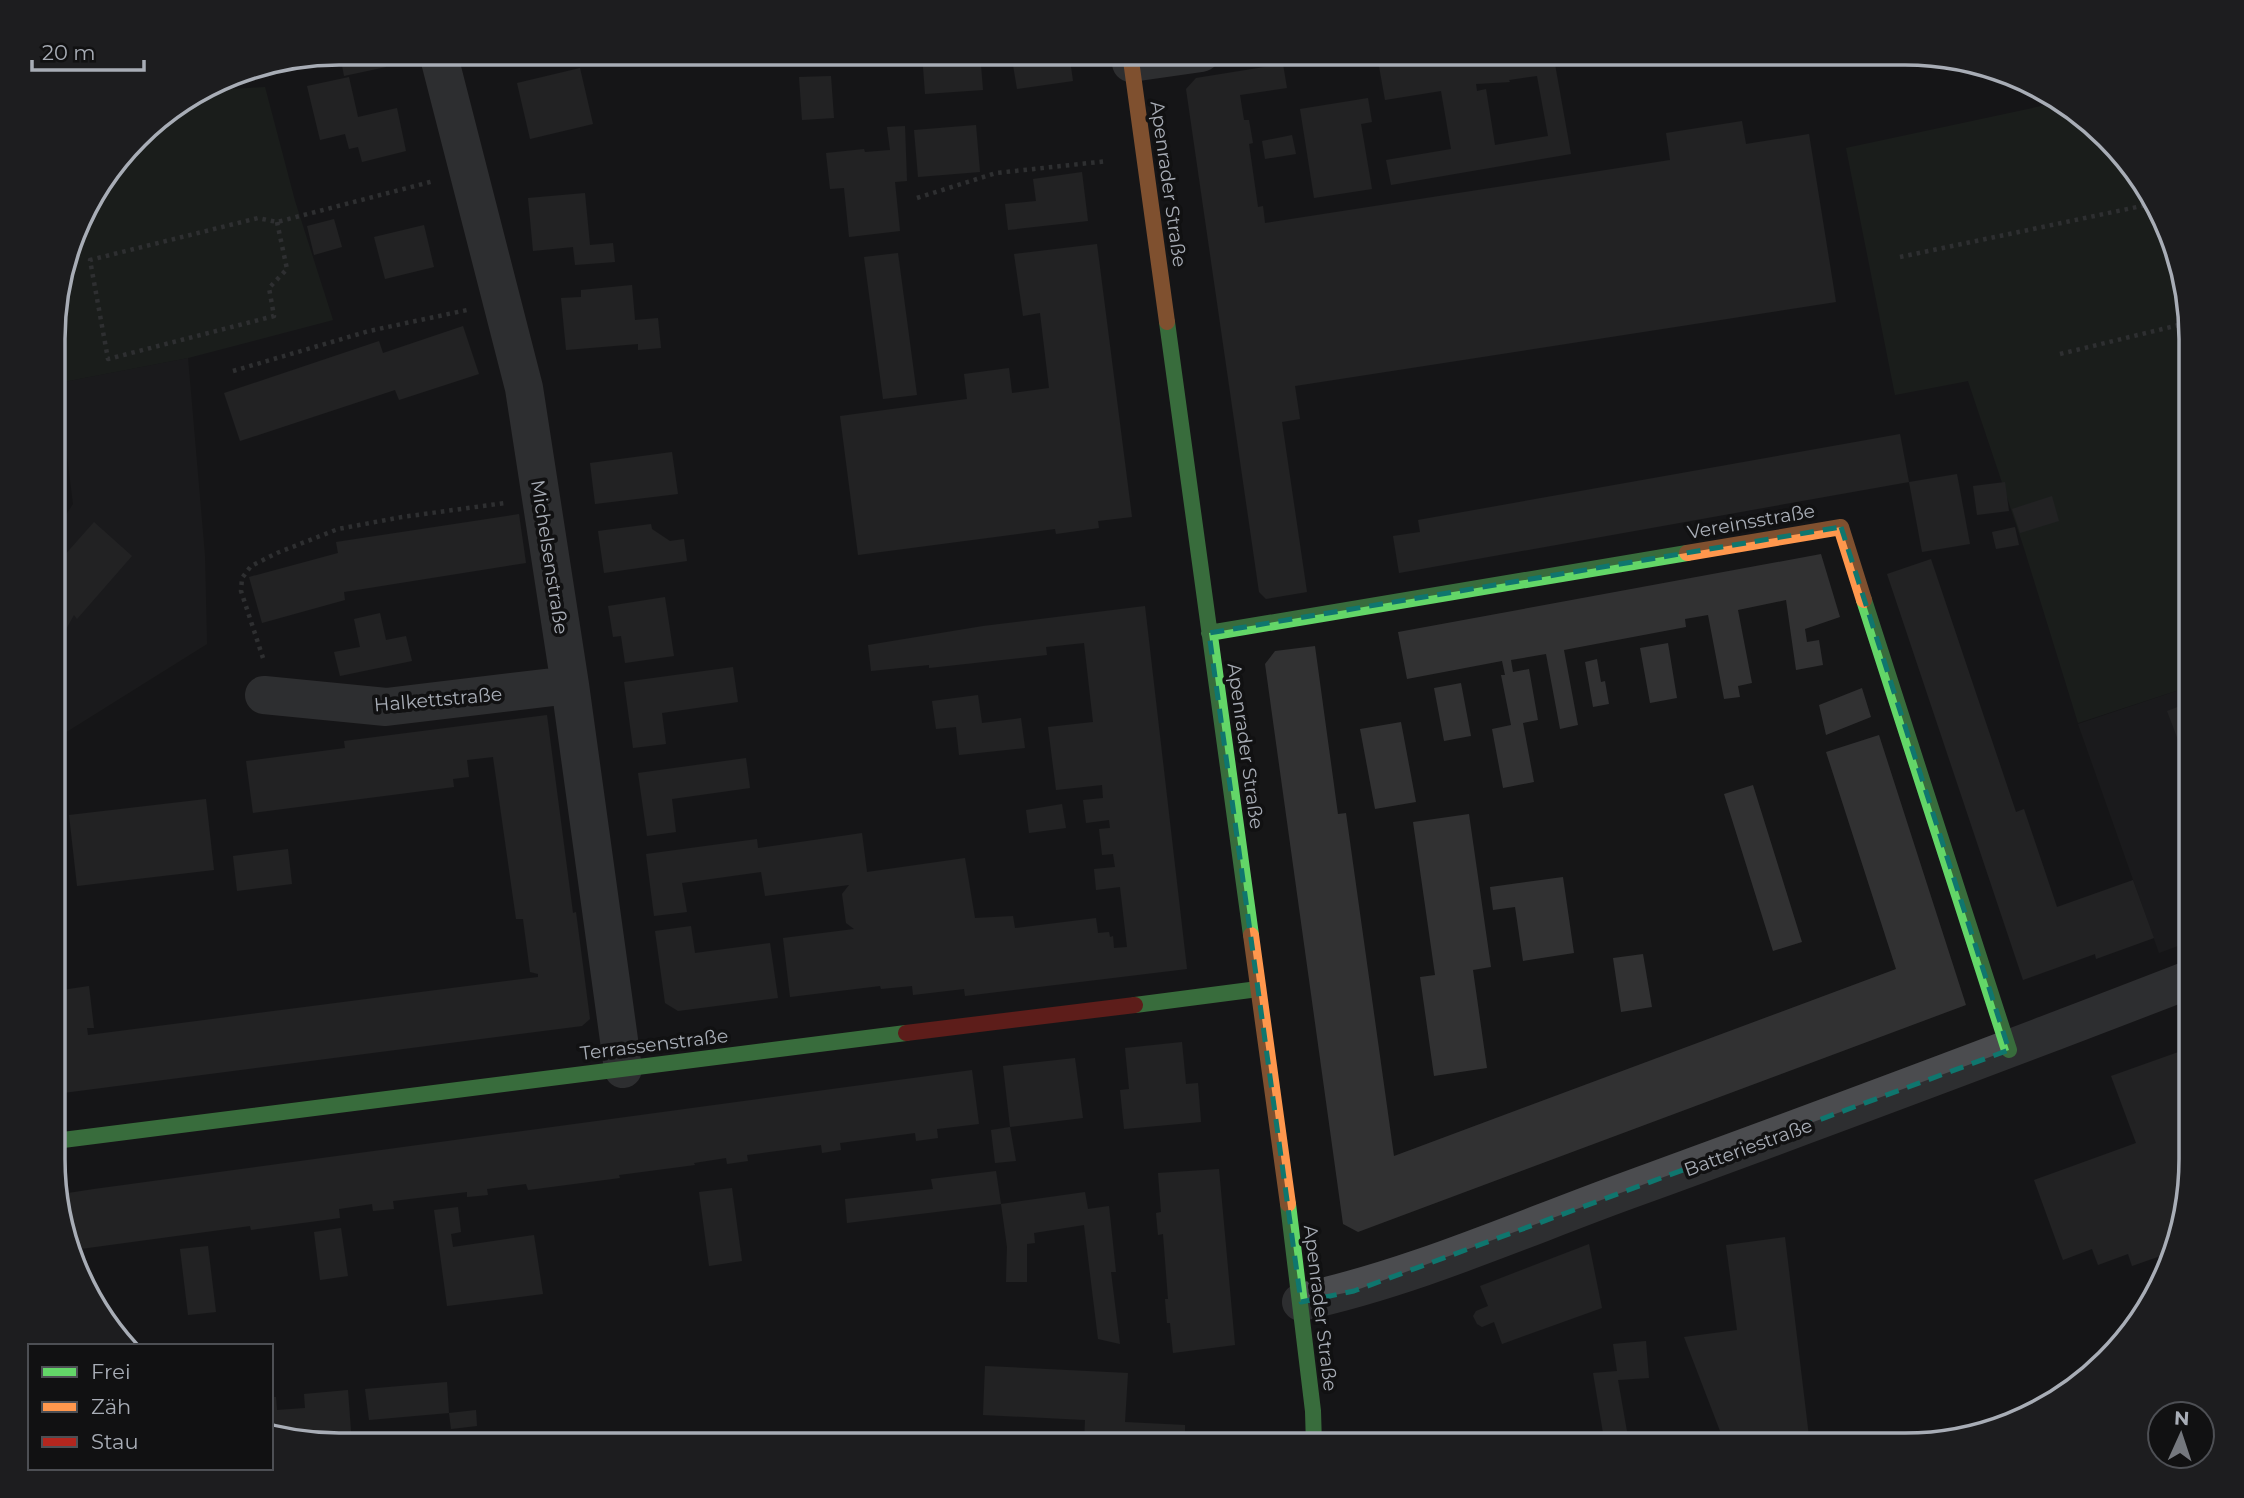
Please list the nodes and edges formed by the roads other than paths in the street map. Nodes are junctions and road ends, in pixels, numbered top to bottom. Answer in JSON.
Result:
{"nodes":[{"id":1,"x":441,"y":65,"type":"edge"},
{"id":2,"x":1131,"y":65,"type":"edge"},
{"id":3,"x":1209,"y":633,"type":"junction"},
{"id":4,"x":570,"y":685,"type":"junction"},
{"id":5,"x":264,"y":695,"type":"road end"},
{"id":6,"x":2179,"y":984,"type":"edge"},
{"id":7,"x":1258,"y":989,"type":"junction"},
{"id":8,"x":2008,"y":1050,"type":"junction"},
{"id":9,"x":623,"y":1069,"type":"junction"},
{"id":10,"x":65,"y":1140,"type":"edge"},
{"id":11,"x":1301,"y":1302,"type":"junction"},
{"id":12,"x":1314,"y":1433,"type":"edge"}],
"edges":[{"from":1,"to":4,"type":"street","name":"Michelsenstraße"},
{"from":2,"to":3,"type":"street","name":"Apenrader Straße"},
{"from":3,"to":7,"type":"street","name":"Apenrader Straße"},
{"from":3,"to":8,"type":"street","name":"Vereinsstraße"},
{"from":4,"to":5,"type":"street","name":"Halkettstraße"},
{"from":4,"to":9,"type":"street","name":"Michelsenstraße"},
{"from":6,"to":8,"type":"street","name":"Batteriestraße"},
{"from":7,"to":9,"type":"street","name":"Terrassenstraße"},
{"from":7,"to":11,"type":"street","name":"Apenrader Straße"},
{"from":8,"to":11,"type":"street","name":"Batteriestraße"},
{"from":9,"to":10,"type":"street","name":"Terrassenstraße"},
{"from":11,"to":12,"type":"street","name":"Apenrader Straße"}]}
